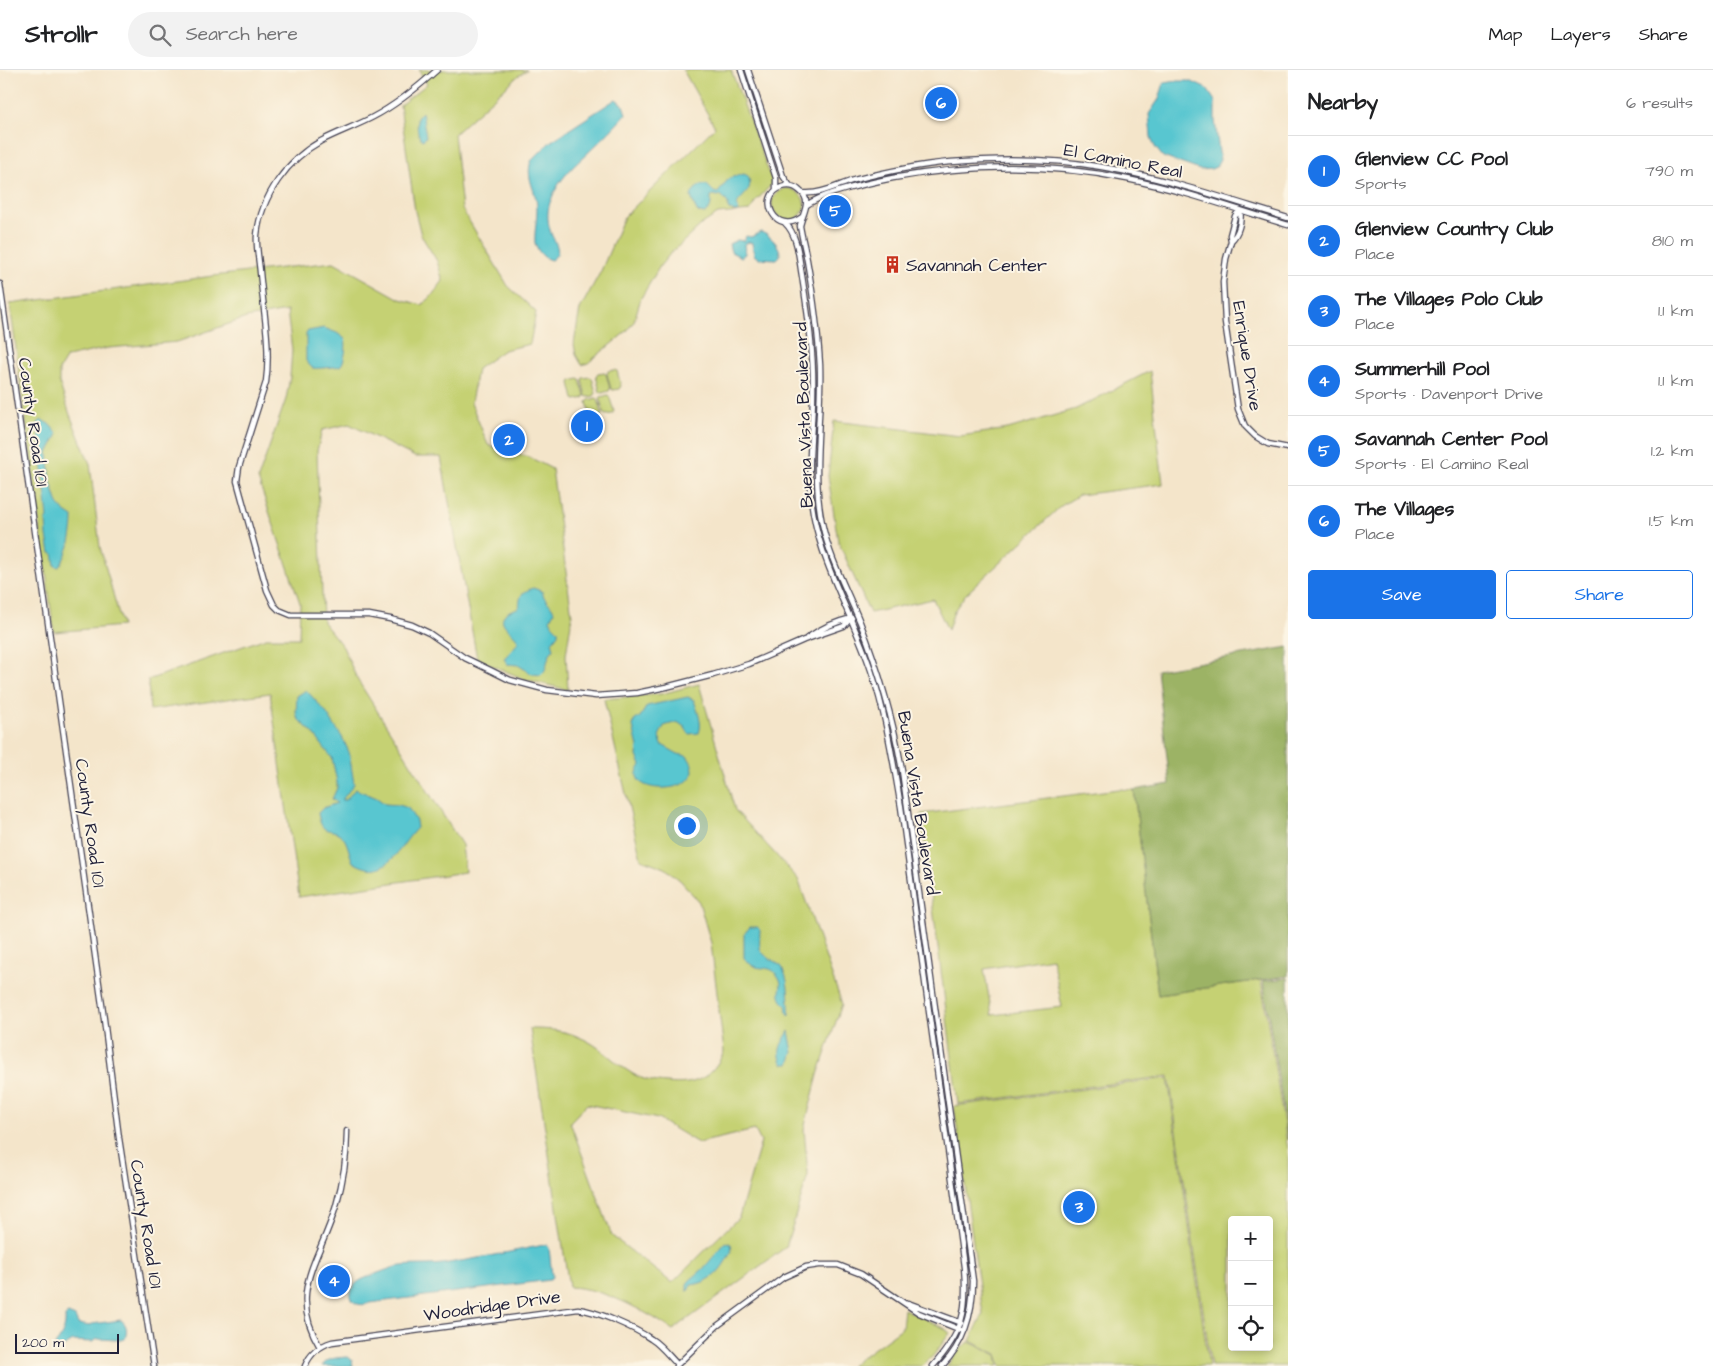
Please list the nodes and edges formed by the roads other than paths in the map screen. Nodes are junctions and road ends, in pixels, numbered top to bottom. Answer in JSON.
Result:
{"nodes":[{"id":1,"x":436,"y":70,"type":"edge"},
{"id":2,"x":741,"y":70,"type":"edge"},
{"id":3,"x":749,"y":72,"type":"edge"},
{"id":4,"x":743,"y":76,"type":"junction"},
{"id":5,"x":850,"y":182,"type":"junction"},
{"id":6,"x":790,"y":186,"type":"junction"},
{"id":7,"x":852,"y":189,"type":"junction"},
{"id":8,"x":776,"y":190,"type":"junction"},
{"id":9,"x":803,"y":193,"type":"junction"},
{"id":10,"x":1241,"y":204,"type":"junction"},
{"id":11,"x":807,"y":205,"type":"junction"},
{"id":12,"x":1240,"y":210,"type":"junction"},
{"id":13,"x":802,"y":217,"type":"junction"},
{"id":14,"x":1288,"y":218,"type":"edge"},
{"id":15,"x":785,"y":223,"type":"junction"},
{"id":16,"x":1288,"y":225,"type":"edge"},
{"id":17,"x":807,"y":258,"type":"junction"},
{"id":18,"x":800,"y":259,"type":"junction"},
{"id":19,"x":0,"y":284,"type":"edge"},
{"id":20,"x":1288,"y":448,"type":"edge"},
{"id":21,"x":857,"y":616,"type":"junction"},
{"id":22,"x":850,"y":619,"type":"junction"},
{"id":23,"x":951,"y":1125,"type":"junction"},
{"id":24,"x":945,"y":1126,"type":"junction"},
{"id":25,"x":347,"y":1130,"type":"dead end"},
{"id":26,"x":920,"y":1311,"type":"junction"},
{"id":27,"x":961,"y":1322,"type":"junction"},
{"id":28,"x":968,"y":1325,"type":"junction"},
{"id":29,"x":959,"y":1328,"type":"junction"},
{"id":30,"x":965,"y":1331,"type":"junction"},
{"id":31,"x":320,"y":1347,"type":"junction"},
{"id":32,"x":676,"y":1365,"type":"edge"},
{"id":33,"x":154,"y":1366,"type":"edge"},
{"id":34,"x":305,"y":1366,"type":"edge"},
{"id":35,"x":933,"y":1366,"type":"edge"},
{"id":36,"x":942,"y":1366,"type":"edge"}],
"edges":[{"from":1,"to":22,"type":"main road"},
{"from":2,"to":4,"type":"main road"},
{"from":3,"to":4,"type":"main road"},
{"from":3,"to":6,"type":"main road"},
{"from":4,"to":8,"type":"main road"},
{"from":5,"to":7,"type":"main road"},
{"from":5,"to":9,"type":"main road","name":"El Camino Real"},
{"from":5,"to":10,"type":"main road","name":"El Camino Real"},
{"from":6,"to":8,"type":"main road"},
{"from":6,"to":9,"type":"main road"},
{"from":7,"to":11,"type":"main road","name":"El Camino Real"},
{"from":7,"to":12,"type":"main road","name":"El Camino Real"},
{"from":8,"to":15,"type":"main road"},
{"from":9,"to":11,"type":"main road"},
{"from":10,"to":12,"type":"main road","name":"Enrique Drive"},
{"from":10,"to":14,"type":"main road","name":"El Camino Real"},
{"from":11,"to":13,"type":"main road"},
{"from":12,"to":16,"type":"main road","name":"El Camino Real"},
{"from":12,"to":20,"type":"main road","name":"Enrique Drive"},
{"from":13,"to":15,"type":"main road"},
{"from":13,"to":17,"type":"main road","name":"Buena Vista Boulevard"},
{"from":15,"to":18,"type":"main road","name":"Buena Vista Boulevard"},
{"from":17,"to":18,"type":"main road"},
{"from":17,"to":21,"type":"main road","name":"Buena Vista Boulevard"},
{"from":18,"to":22,"type":"main road","name":"Buena Vista Boulevard"},
{"from":19,"to":33,"type":"main road","name":"County Road 101"},
{"from":21,"to":22,"type":"main road"},
{"from":21,"to":23,"type":"main road","name":"Buena Vista Boulevard"},
{"from":22,"to":24,"type":"main road","name":"Buena Vista Boulevard"},
{"from":23,"to":24,"type":"main road"},
{"from":23,"to":28,"type":"main road","name":"Buena Vista Boulevard"},
{"from":24,"to":27,"type":"main road","name":"Buena Vista Boulevard"},
{"from":25,"to":31,"type":"main road"},
{"from":26,"to":27,"type":"main road"},
{"from":26,"to":29,"type":"main road"},
{"from":26,"to":32,"type":"main road"},
{"from":27,"to":28,"type":"main road"},
{"from":27,"to":29,"type":"main road","name":"Buena Vista Boulevard"},
{"from":28,"to":30,"type":"main road","name":"Buena Vista Boulevard"},
{"from":29,"to":30,"type":"main road"},
{"from":29,"to":35,"type":"main road","name":"Buena Vista Boulevard"},
{"from":30,"to":36,"type":"main road","name":"Buena Vista Boulevard"},
{"from":31,"to":32,"type":"main road","name":"Woodridge Drive"},
{"from":31,"to":34,"type":"main road"}]}
